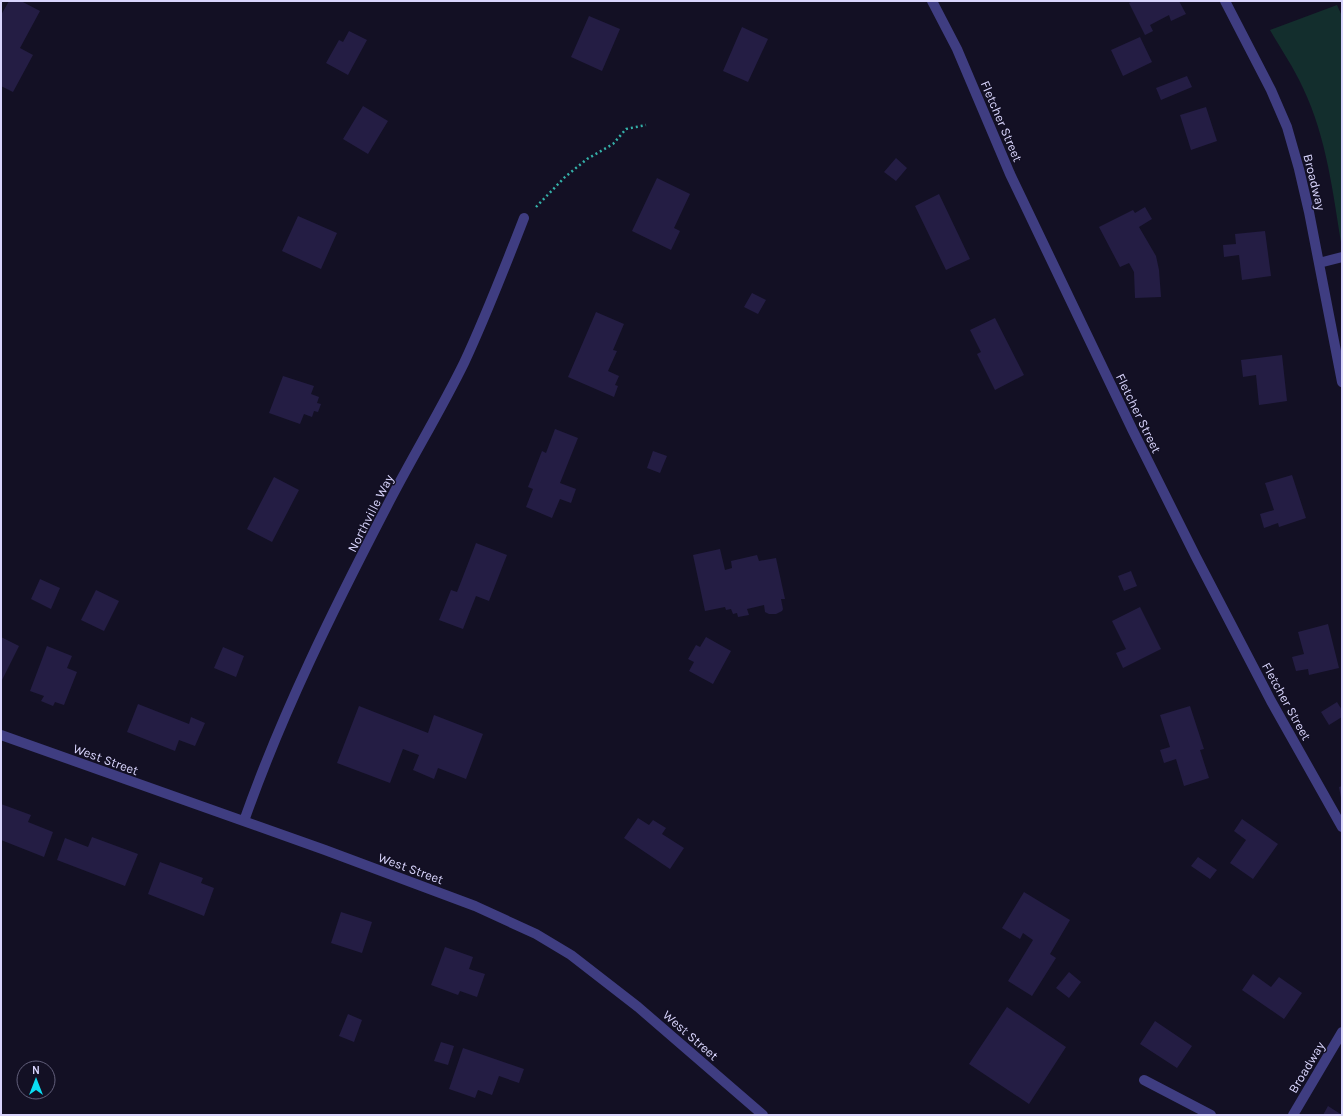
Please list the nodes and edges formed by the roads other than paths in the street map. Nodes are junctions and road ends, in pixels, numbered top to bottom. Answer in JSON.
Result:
{"nodes":[{"id":1,"x":932,"y":1,"type":"edge"},
{"id":2,"x":1224,"y":1,"type":"edge"},
{"id":3,"x":524,"y":218,"type":"road end"},
{"id":4,"x":1342,"y":257,"type":"edge"},
{"id":5,"x":1319,"y":263,"type":"junction"},
{"id":6,"x":1342,"y":382,"type":"edge"},
{"id":7,"x":1,"y":735,"type":"edge"},
{"id":8,"x":244,"y":822,"type":"junction"},
{"id":9,"x":1342,"y":827,"type":"edge"},
{"id":10,"x":1342,"y":1032,"type":"edge"},
{"id":11,"x":1144,"y":1080,"type":"dead end"},
{"id":12,"x":763,"y":1115,"type":"edge"},
{"id":13,"x":1211,"y":1115,"type":"edge"},
{"id":14,"x":1293,"y":1115,"type":"edge"}],
"edges":[{"from":1,"to":9,"type":"street","name":"Fletcher Street"},
{"from":2,"to":5,"type":"street","name":"Broadway"},
{"from":3,"to":8,"type":"street","name":"Northville Way"},
{"from":4,"to":5,"type":"street"},
{"from":5,"to":6,"type":"street","name":"Broadway"},
{"from":7,"to":8,"type":"street","name":"West Street"},
{"from":8,"to":12,"type":"street","name":"West Street"},
{"from":10,"to":14,"type":"street","name":"Broadway"},
{"from":11,"to":13,"type":"street"}]}
